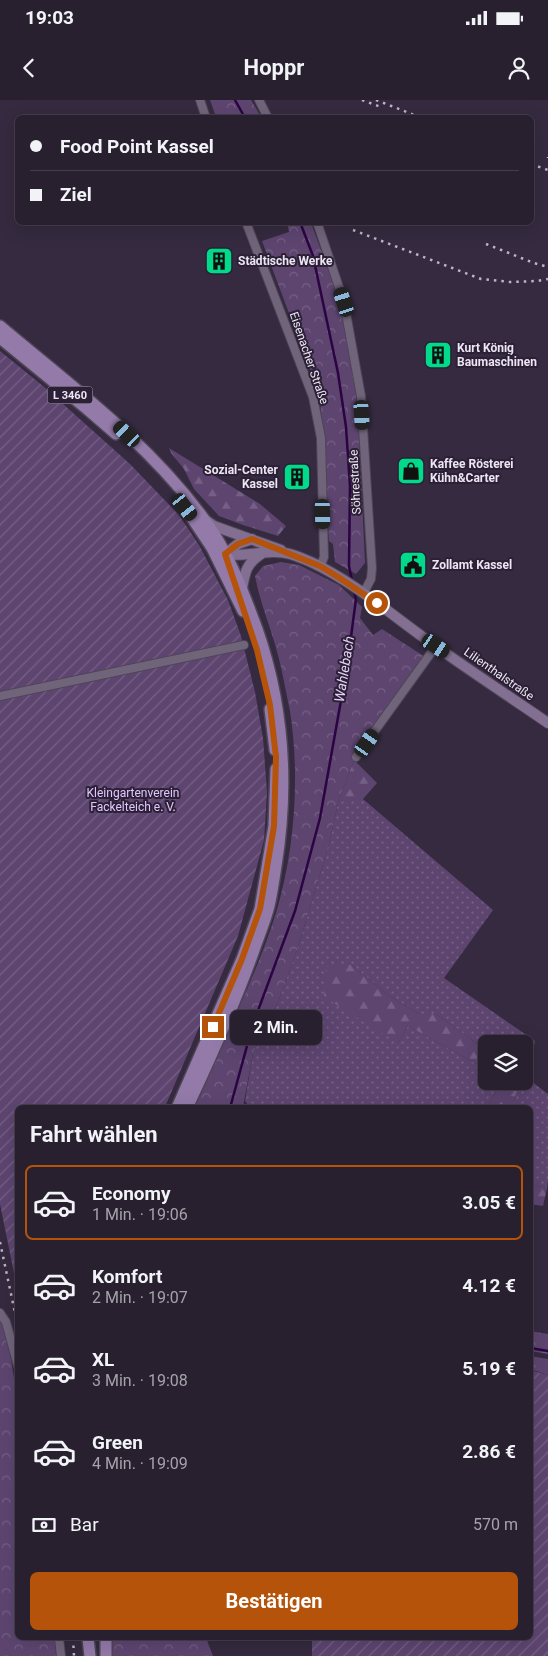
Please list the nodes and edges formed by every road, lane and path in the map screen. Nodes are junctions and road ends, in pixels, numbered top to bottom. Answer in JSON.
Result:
{"nodes":[{"id":1,"x":200,"y":100,"type":"edge"},
{"id":2,"x":259,"y":100,"type":"edge"},
{"id":3,"x":205,"y":115,"type":"edge"},
{"id":4,"x":266,"y":115,"type":"edge"},
{"id":5,"x":247,"y":225,"type":"edge"},
{"id":6,"x":318,"y":225,"type":"edge"},
{"id":7,"x":0,"y":326,"type":"edge"},
{"id":8,"x":0,"y":338,"type":"edge"},
{"id":9,"x":204,"y":519,"type":"junction"},
{"id":10,"x":252,"y":539,"type":"junction"},
{"id":11,"x":212,"y":548,"type":"junction"},
{"id":12,"x":289,"y":553,"type":"junction"},
{"id":13,"x":225,"y":554,"type":"junction"},
{"id":14,"x":262,"y":554,"type":"junction"},
{"id":15,"x":320,"y":566,"type":"junction"},
{"id":16,"x":242,"y":588,"type":"junction"},
{"id":17,"x":361,"y":592,"type":"junction"},
{"id":18,"x":243,"y":611,"type":"junction"},
{"id":19,"x":244,"y":646,"type":"dead end"},
{"id":20,"x":436,"y":646,"type":"junction"},
{"id":21,"x":0,"y":696,"type":"edge"},
{"id":22,"x":548,"y":723,"type":"edge"},
{"id":23,"x":356,"y":757,"type":"dead end"},
{"id":24,"x":178,"y":1105,"type":"edge"},
{"id":25,"x":188,"y":1105,"type":"edge"},
{"id":26,"x":0,"y":1313,"type":"edge"},
{"id":27,"x":15,"y":1355,"type":"edge"},
{"id":28,"x":59,"y":1640,"type":"edge"},
{"id":29,"x":88,"y":1640,"type":"edge"},
{"id":30,"x":106,"y":1640,"type":"edge"},
{"id":31,"x":60,"y":1656,"type":"edge"},
{"id":32,"x":90,"y":1656,"type":"edge"},
{"id":33,"x":106,"y":1656,"type":"edge"}],
"edges":[{"from":1,"to":3,"type":"street"},
{"from":2,"to":4,"type":"street"},
{"from":5,"to":15,"type":"street","name":"Eisenacher Straße"},
{"from":6,"to":17,"type":"street","name":"Söhrestraße"},
{"from":7,"to":9,"type":"main road","number":"L 3460"},
{"from":8,"to":11,"type":"main road","number":"L 3460"},
{"from":9,"to":10,"type":"main road"},
{"from":9,"to":13,"type":"main road","number":"L 3460"},
{"from":10,"to":12,"type":"main road"},
{"from":10,"to":13,"type":"main road"},
{"from":11,"to":13,"type":"main road"},
{"from":11,"to":18,"type":"main road","number":"L 3460"},
{"from":12,"to":14,"type":"main road","name":"Lilienthalstraße"},
{"from":12,"to":15,"type":"main road","name":"Lilienthalstraße"},
{"from":13,"to":14,"type":"main road","name":"Lilienthalstraße"},
{"from":13,"to":16,"type":"main road","number":"L 3460"},
{"from":13,"to":18,"type":"main road"},
{"from":14,"to":16,"type":"main road"},
{"from":15,"to":17,"type":"main road","name":"Lilienthalstraße"},
{"from":16,"to":25,"type":"main road","number":"L 3460"},
{"from":17,"to":20,"type":"main road","name":"Lilienthalstraße"},
{"from":18,"to":24,"type":"main road","number":"L 3460"},
{"from":19,"to":21,"type":"street"},
{"from":20,"to":22,"type":"main road","name":"Lilienthalstraße"},
{"from":20,"to":23,"type":"street"},
{"from":26,"to":27,"type":"street"},
{"from":28,"to":31,"type":"street"},
{"from":29,"to":32,"type":"main road"},
{"from":30,"to":33,"type":"main road"}]}
